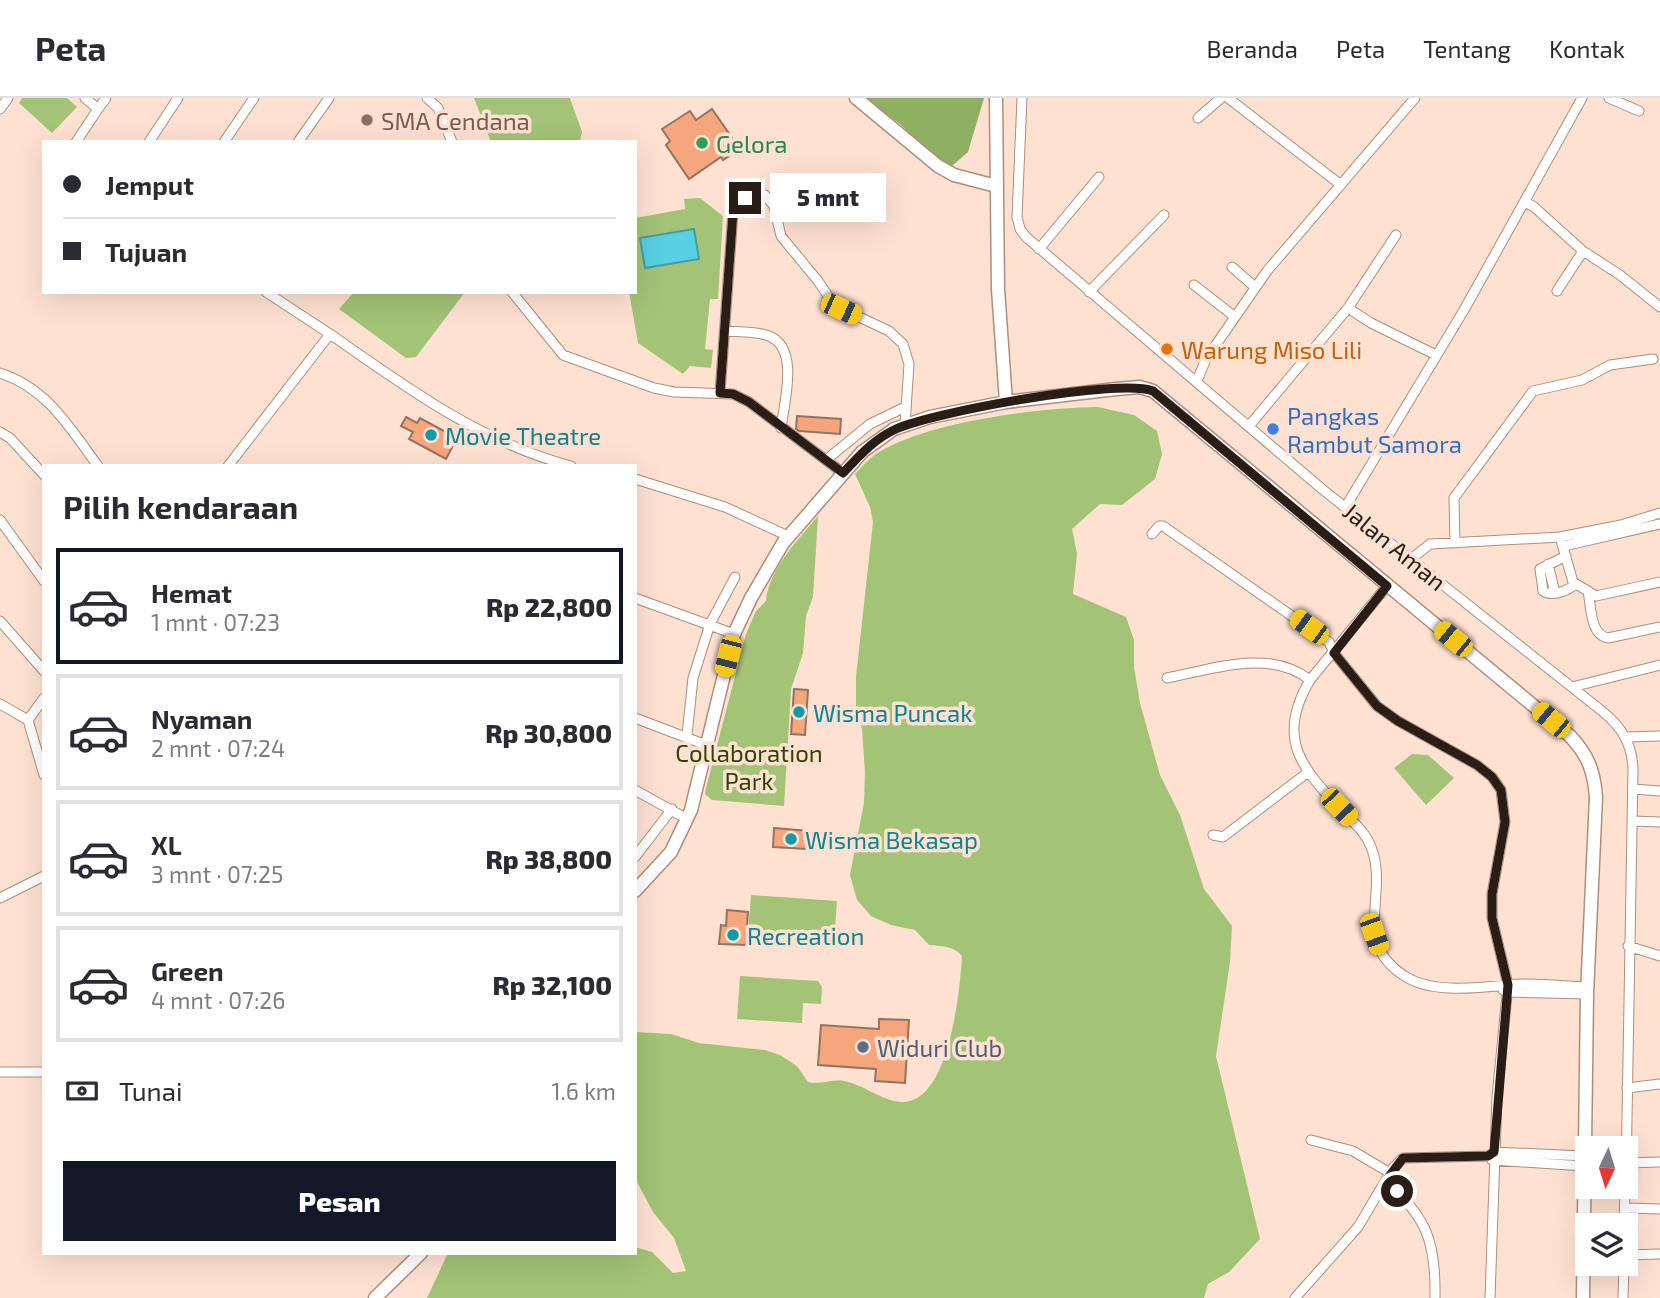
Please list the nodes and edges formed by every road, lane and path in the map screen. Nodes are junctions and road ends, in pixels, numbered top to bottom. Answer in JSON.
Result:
{"nodes":[{"id":1,"x":8,"y":98,"type":"edge"},
{"id":2,"x":85,"y":98,"type":"edge"},
{"id":3,"x":106,"y":98,"type":"edge"},
{"id":4,"x":178,"y":98,"type":"edge"},
{"id":5,"x":254,"y":98,"type":"edge"},
{"id":6,"x":427,"y":98,"type":"edge"},
{"id":7,"x":856,"y":98,"type":"edge"},
{"id":8,"x":996,"y":98,"type":"edge"},
{"id":9,"x":1022,"y":98,"type":"edge"},
{"id":10,"x":1221,"y":98,"type":"edge"},
{"id":11,"x":1228,"y":98,"type":"edge"},
{"id":12,"x":1415,"y":98,"type":"edge"},
{"id":13,"x":1582,"y":98,"type":"edge"},
{"id":14,"x":1610,"y":98,"type":"edge"},
{"id":15,"x":326,"y":99,"type":"edge"},
{"id":16,"x":0,"y":109,"type":"edge"},
{"id":17,"x":98,"y":109,"type":"junction"},
{"id":18,"x":1639,"y":111,"type":"dead end"},
{"id":19,"x":1198,"y":118,"type":"dead end"},
{"id":20,"x":77,"y":140,"type":"edge"},
{"id":21,"x":150,"y":140,"type":"edge"},
{"id":22,"x":225,"y":140,"type":"edge"},
{"id":23,"x":299,"y":140,"type":"edge"},
{"id":24,"x":451,"y":140,"type":"edge"},
{"id":25,"x":1099,"y":177,"type":"dead end"},
{"id":26,"x":1341,"y":185,"type":"junction"},
{"id":27,"x":996,"y":186,"type":"junction"},
{"id":28,"x":1526,"y":203,"type":"junction"},
{"id":29,"x":1164,"y":215,"type":"dead end"},
{"id":30,"x":1396,"y":234,"type":"dead end"},
{"id":31,"x":1039,"y":249,"type":"junction"},
{"id":32,"x":1583,"y":251,"type":"junction"},
{"id":33,"x":1232,"y":267,"type":"dead end"},
{"id":34,"x":1194,"y":285,"type":"dead end"},
{"id":35,"x":1255,"y":287,"type":"junction"},
{"id":36,"x":1557,"y":291,"type":"dead end"},
{"id":37,"x":1089,"y":292,"type":"junction"},
{"id":38,"x":269,"y":294,"type":"edge"},
{"id":39,"x":514,"y":294,"type":"edge"},
{"id":40,"x":1660,"y":307,"type":"edge"},
{"id":41,"x":1348,"y":308,"type":"junction"},
{"id":42,"x":1235,"y":317,"type":"junction"},
{"id":43,"x":725,"y":331,"type":"junction"},
{"id":44,"x":330,"y":334,"type":"junction"},
{"id":45,"x":1437,"y":355,"type":"junction"},
{"id":46,"x":1653,"y":359,"type":"dead end"},
{"id":47,"x":0,"y":373,"type":"edge"},
{"id":48,"x":1197,"y":381,"type":"junction"},
{"id":49,"x":720,"y":393,"type":"junction"},
{"id":50,"x":1006,"y":402,"type":"junction"},
{"id":51,"x":905,"y":407,"type":"junction"},
{"id":52,"x":905,"y":425,"type":"junction"},
{"id":53,"x":1249,"y":426,"type":"junction"},
{"id":54,"x":781,"y":428,"type":"junction"},
{"id":55,"x":0,"y":432,"type":"edge"},
{"id":56,"x":826,"y":460,"type":"junction"},
{"id":57,"x":97,"y":464,"type":"edge"},
{"id":58,"x":230,"y":464,"type":"edge"},
{"id":59,"x":565,"y":464,"type":"edge"},
{"id":60,"x":42,"y":473,"type":"edge"},
{"id":61,"x":843,"y":473,"type":"junction"},
{"id":62,"x":637,"y":480,"type":"edge"},
{"id":63,"x":1346,"y":506,"type":"junction"},
{"id":64,"x":1660,"y":513,"type":"edge"},
{"id":65,"x":0,"y":520,"type":"edge"},
{"id":66,"x":1660,"y":524,"type":"edge"},
{"id":67,"x":1152,"y":534,"type":"dead end"},
{"id":68,"x":788,"y":537,"type":"junction"},
{"id":69,"x":1455,"y":543,"type":"junction"},
{"id":70,"x":1563,"y":546,"type":"junction"},
{"id":71,"x":1411,"y":559,"type":"junction"},
{"id":72,"x":736,"y":577,"type":"dead end"},
{"id":73,"x":42,"y":578,"type":"edge"},
{"id":74,"x":1660,"y":582,"type":"edge"},
{"id":75,"x":1575,"y":585,"type":"junction"},
{"id":76,"x":1387,"y":586,"type":"junction"},
{"id":77,"x":1588,"y":591,"type":"junction"},
{"id":78,"x":637,"y":599,"type":"edge"},
{"id":79,"x":0,"y":621,"type":"edge"},
{"id":80,"x":710,"y":624,"type":"junction"},
{"id":81,"x":1660,"y":627,"type":"edge"},
{"id":82,"x":734,"y":634,"type":"junction"},
{"id":83,"x":1334,"y":653,"type":"junction"},
{"id":84,"x":1660,"y":665,"type":"edge"},
{"id":85,"x":42,"y":669,"type":"edge"},
{"id":86,"x":1167,"y":678,"type":"dead end"},
{"id":87,"x":1310,"y":680,"type":"junction"},
{"id":88,"x":1572,"y":687,"type":"junction"},
{"id":89,"x":42,"y":701,"type":"edge"},
{"id":90,"x":0,"y":704,"type":"edge"},
{"id":91,"x":637,"y":719,"type":"edge"},
{"id":92,"x":28,"y":720,"type":"junction"},
{"id":93,"x":687,"y":736,"type":"junction"},
{"id":94,"x":1660,"y":736,"type":"edge"},
{"id":95,"x":1626,"y":737,"type":"junction"},
{"id":96,"x":706,"y":744,"type":"junction"},
{"id":97,"x":42,"y":768,"type":"edge"},
{"id":98,"x":1307,"y":773,"type":"junction"},
{"id":99,"x":1633,"y":789,"type":"junction"},
{"id":100,"x":637,"y":791,"type":"edge"},
{"id":101,"x":1660,"y":791,"type":"edge"},
{"id":102,"x":672,"y":809,"type":"junction"},
{"id":103,"x":687,"y":819,"type":"junction"},
{"id":104,"x":1632,"y":821,"type":"junction"},
{"id":105,"x":1660,"y":822,"type":"edge"},
{"id":106,"x":1213,"y":835,"type":"dead end"},
{"id":107,"x":637,"y":855,"type":"edge"},
{"id":108,"x":42,"y":877,"type":"edge"},
{"id":109,"x":637,"y":889,"type":"edge"},
{"id":110,"x":0,"y":898,"type":"edge"},
{"id":111,"x":1628,"y":946,"type":"junction"},
{"id":112,"x":1660,"y":956,"type":"edge"},
{"id":113,"x":1505,"y":988,"type":"junction"},
{"id":114,"x":1587,"y":990,"type":"junction"},
{"id":115,"x":0,"y":1072,"type":"edge"},
{"id":116,"x":42,"y":1072,"type":"edge"},
{"id":117,"x":1660,"y":1084,"type":"edge"},
{"id":118,"x":1627,"y":1088,"type":"junction"},
{"id":119,"x":1584,"y":1136,"type":"edge"},
{"id":120,"x":1626,"y":1136,"type":"edge"},
{"id":121,"x":1311,"y":1140,"type":"dead end"},
{"id":122,"x":1492,"y":1157,"type":"junction"},
{"id":123,"x":1575,"y":1161,"type":"edge"},
{"id":124,"x":1660,"y":1162,"type":"edge"},
{"id":125,"x":1638,"y":1163,"type":"edge"},
{"id":126,"x":1388,"y":1178,"type":"junction"},
{"id":127,"x":1584,"y":1199,"type":"edge"},
{"id":128,"x":1625,"y":1199,"type":"edge"},
{"id":129,"x":1625,"y":1208,"type":"junction"},
{"id":130,"x":1660,"y":1209,"type":"edge"},
{"id":131,"x":1625,"y":1213,"type":"edge"},
{"id":132,"x":1660,"y":1254,"type":"edge"},
{"id":133,"x":418,"y":1255,"type":"edge"},
{"id":134,"x":1638,"y":1255,"type":"edge"},
{"id":135,"x":1624,"y":1276,"type":"edge"},
{"id":136,"x":375,"y":1298,"type":"edge"},
{"id":137,"x":1295,"y":1298,"type":"edge"},
{"id":138,"x":1435,"y":1298,"type":"edge"},
{"id":139,"x":1490,"y":1298,"type":"edge"},
{"id":140,"x":1583,"y":1298,"type":"edge"},
{"id":141,"x":1623,"y":1298,"type":"edge"}],
"edges":[{"from":1,"to":16,"type":"street"},
{"from":2,"to":17,"type":"street"},
{"from":3,"to":17,"type":"street"},
{"from":4,"to":21,"type":"street"},
{"from":5,"to":22,"type":"street"},
{"from":6,"to":24,"type":"street"},
{"from":7,"to":27,"type":"street"},
{"from":8,"to":27,"type":"street"},
{"from":9,"to":31,"type":"street","name":"Jalan Aman"},
{"from":10,"to":19,"type":"street"},
{"from":11,"to":26,"type":"street"},
{"from":12,"to":26,"type":"street"},
{"from":13,"to":28,"type":"street"},
{"from":14,"to":18,"type":"street"},
{"from":15,"to":23,"type":"street"},
{"from":17,"to":20,"type":"street"},
{"from":25,"to":31,"type":"street"},
{"from":26,"to":35,"type":"street"},
{"from":27,"to":50,"type":"street"},
{"from":28,"to":32,"type":"street"},
{"from":28,"to":45,"type":"street"},
{"from":29,"to":37,"type":"street"},
{"from":30,"to":41,"type":"street"},
{"from":31,"to":37,"type":"street","name":"Jalan Aman"},
{"from":32,"to":36,"type":"street"},
{"from":32,"to":40,"type":"street"},
{"from":33,"to":35,"type":"street"},
{"from":34,"to":42,"type":"street"},
{"from":35,"to":42,"type":"street"},
{"from":37,"to":48,"type":"street","name":"Jalan Aman"},
{"from":38,"to":44,"type":"street"},
{"from":39,"to":49,"type":"street"},
{"from":41,"to":45,"type":"street"},
{"from":41,"to":53,"type":"street"},
{"from":42,"to":48,"type":"street"},
{"from":43,"to":49,"type":"street"},
{"from":43,"to":51,"type":"street"},
{"from":43,"to":54,"type":"street"},
{"from":44,"to":58,"type":"street"},
{"from":44,"to":59,"type":"street"},
{"from":45,"to":63,"type":"street"},
{"from":46,"to":69,"type":"street"},
{"from":47,"to":57,"type":"street"},
{"from":48,"to":53,"type":"street","name":"Jalan Aman"},
{"from":49,"to":54,"type":"street"},
{"from":50,"to":52,"type":"street"},
{"from":50,"to":76,"type":"street"},
{"from":51,"to":52,"type":"street"},
{"from":51,"to":56,"type":"street"},
{"from":52,"to":61,"type":"street"},
{"from":53,"to":63,"type":"street","name":"Jalan Aman"},
{"from":54,"to":56,"type":"street"},
{"from":55,"to":60,"type":"street"},
{"from":56,"to":61,"type":"street"},
{"from":61,"to":68,"type":"street"},
{"from":62,"to":68,"type":"street"},
{"from":63,"to":71,"type":"street","name":"Jalan Aman"},
{"from":64,"to":70,"type":"street"},
{"from":65,"to":73,"type":"street"},
{"from":66,"to":70,"type":"street"},
{"from":67,"to":83,"type":"street"},
{"from":68,"to":82,"type":"street"},
{"from":69,"to":70,"type":"street"},
{"from":69,"to":71,"type":"street"},
{"from":70,"to":75,"type":"street"},
{"from":70,"to":75,"type":"street"},
{"from":71,"to":88,"type":"street","name":"Jalan Aman"},
{"from":72,"to":80,"type":"street"},
{"from":74,"to":77,"type":"street"},
{"from":75,"to":77,"type":"street"},
{"from":76,"to":83,"type":"street"},
{"from":76,"to":114,"type":"street"},
{"from":77,"to":81,"type":"street"},
{"from":78,"to":80,"type":"street"},
{"from":79,"to":85,"type":"street"},
{"from":80,"to":82,"type":"street"},
{"from":80,"to":93,"type":"street"},
{"from":82,"to":96,"type":"street"},
{"from":83,"to":87,"type":"street"},
{"from":83,"to":113,"type":"street"},
{"from":84,"to":88,"type":"street"},
{"from":86,"to":87,"type":"street"},
{"from":87,"to":98,"type":"street"},
{"from":88,"to":95,"type":"street","name":"Jalan Aman"},
{"from":89,"to":92,"type":"street"},
{"from":90,"to":92,"type":"street"},
{"from":91,"to":93,"type":"street"},
{"from":92,"to":97,"type":"street"},
{"from":93,"to":96,"type":"street"},
{"from":94,"to":95,"type":"street"},
{"from":95,"to":99,"type":"street"},
{"from":96,"to":103,"type":"street"},
{"from":98,"to":106,"type":"street"},
{"from":98,"to":113,"type":"street"},
{"from":99,"to":101,"type":"street"},
{"from":99,"to":104,"type":"street"},
{"from":100,"to":102,"type":"street"},
{"from":102,"to":103,"type":"street"},
{"from":102,"to":107,"type":"street"},
{"from":103,"to":109,"type":"street"},
{"from":104,"to":105,"type":"street"},
{"from":104,"to":111,"type":"street"},
{"from":108,"to":110,"type":"street"},
{"from":111,"to":112,"type":"street"},
{"from":111,"to":118,"type":"street"},
{"from":113,"to":114,"type":"street"},
{"from":113,"to":122,"type":"street"},
{"from":114,"to":119,"type":"street"},
{"from":115,"to":116,"type":"street"},
{"from":117,"to":118,"type":"street"},
{"from":118,"to":120,"type":"street"},
{"from":121,"to":126,"type":"street"},
{"from":122,"to":123,"type":"street"},
{"from":122,"to":126,"type":"street"},
{"from":122,"to":139,"type":"street"},
{"from":124,"to":125,"type":"street"},
{"from":126,"to":137,"type":"street"},
{"from":126,"to":138,"type":"street"},
{"from":127,"to":140,"type":"street"},
{"from":128,"to":129,"type":"street"},
{"from":129,"to":130,"type":"street"},
{"from":129,"to":131,"type":"street"},
{"from":132,"to":134,"type":"street"},
{"from":133,"to":136,"type":"street"},
{"from":135,"to":141,"type":"street"}]}
